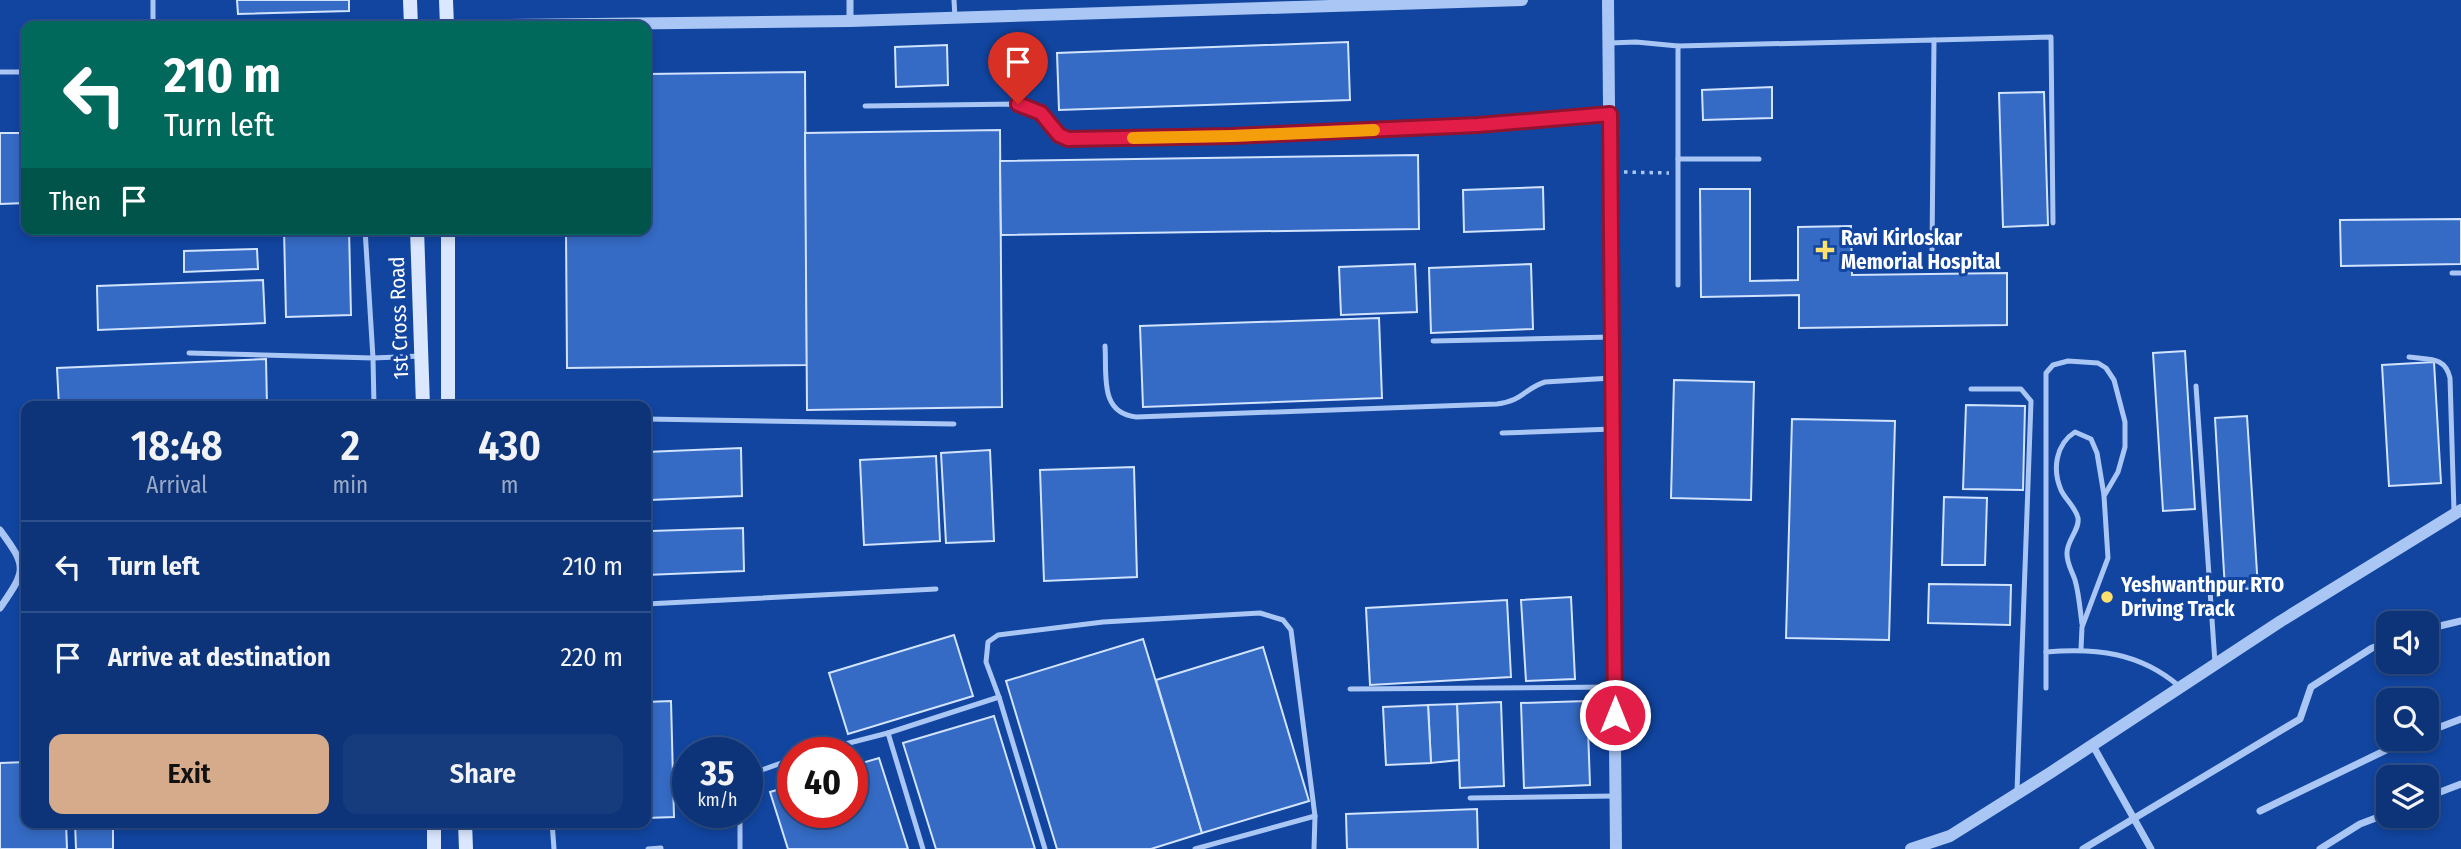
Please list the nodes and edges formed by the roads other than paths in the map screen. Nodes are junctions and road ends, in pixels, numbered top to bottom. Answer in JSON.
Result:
{"nodes":[{"id":1,"x":153,"y":0,"type":"edge"},
{"id":2,"x":410,"y":0,"type":"edge"},
{"id":3,"x":446,"y":0,"type":"edge"},
{"id":4,"x":850,"y":0,"type":"edge"},
{"id":5,"x":954,"y":0,"type":"edge"},
{"id":6,"x":1522,"y":0,"type":"edge"},
{"id":7,"x":1608,"y":0,"type":"edge"},
{"id":8,"x":955,"y":18,"type":"junction"},
{"id":9,"x":850,"y":20,"type":"junction"},
{"id":10,"x":153,"y":21,"type":"edge"},
{"id":11,"x":411,"y":21,"type":"edge"},
{"id":12,"x":447,"y":21,"type":"edge"},
{"id":13,"x":651,"y":23,"type":"edge"},
{"id":14,"x":1934,"y":40,"type":"junction"},
{"id":15,"x":1609,"y":43,"type":"junction"},
{"id":16,"x":1678,"y":47,"type":"junction"},
{"id":17,"x":0,"y":72,"type":"edge"},
{"id":18,"x":21,"y":72,"type":"edge"},
{"id":19,"x":865,"y":106,"type":"dead end"},
{"id":20,"x":1610,"y":114,"type":"junction"},
{"id":21,"x":1678,"y":159,"type":"junction"},
{"id":22,"x":1759,"y":159,"type":"dead end"},
{"id":23,"x":2053,"y":223,"type":"dead end"},
{"id":24,"x":365,"y":235,"type":"edge"},
{"id":25,"x":417,"y":235,"type":"edge"},
{"id":26,"x":447,"y":235,"type":"edge"},
{"id":27,"x":1932,"y":250,"type":"dead end"},
{"id":28,"x":2452,"y":273,"type":"dead end"},
{"id":29,"x":2461,"y":273,"type":"edge"},
{"id":30,"x":1678,"y":285,"type":"dead end"},
{"id":31,"x":1612,"y":337,"type":"junction"},
{"id":32,"x":1433,"y":341,"type":"dead end"},
{"id":33,"x":1105,"y":346,"type":"dead end"},
{"id":34,"x":189,"y":353,"type":"dead end"},
{"id":35,"x":421,"y":356,"type":"junction"},
{"id":36,"x":2409,"y":357,"type":"dead end"},
{"id":37,"x":373,"y":358,"type":"junction"},
{"id":38,"x":1612,"y":378,"type":"junction"},
{"id":39,"x":2196,"y":386,"type":"dead end"},
{"id":40,"x":1971,"y":389,"type":"dead end"},
{"id":41,"x":374,"y":401,"type":"edge"},
{"id":42,"x":423,"y":401,"type":"edge"},
{"id":43,"x":448,"y":401,"type":"edge"},
{"id":44,"x":651,"y":419,"type":"edge"},
{"id":45,"x":954,"y":424,"type":"dead end"},
{"id":46,"x":1612,"y":429,"type":"junction"},
{"id":47,"x":1502,"y":433,"type":"dead end"},
{"id":48,"x":2104,"y":496,"type":"junction"},
{"id":49,"x":2458,"y":512,"type":"edge"},
{"id":50,"x":0,"y":530,"type":"edge"},
{"id":51,"x":936,"y":589,"type":"dead end"},
{"id":52,"x":651,"y":604,"type":"edge"},
{"id":53,"x":0,"y":608,"type":"edge"},
{"id":54,"x":2461,"y":621,"type":"edge"},
{"id":55,"x":2439,"y":626,"type":"edge"},
{"id":56,"x":2082,"y":627,"type":"junction"},
{"id":57,"x":2376,"y":647,"type":"edge"},
{"id":58,"x":2081,"y":649,"type":"junction"},
{"id":59,"x":2046,"y":652,"type":"junction"},
{"id":60,"x":2215,"y":663,"type":"junction"},
{"id":61,"x":2179,"y":686,"type":"junction"},
{"id":62,"x":1615,"y":687,"type":"junction"},
{"id":63,"x":2046,"y":688,"type":"dead end"},
{"id":64,"x":1350,"y":689,"type":"dead end"},
{"id":65,"x":999,"y":697,"type":"junction"},
{"id":66,"x":2461,"y":719,"type":"edge"},
{"id":67,"x":2439,"y":727,"type":"edge"},
{"id":68,"x":888,"y":733,"type":"junction"},
{"id":69,"x":868,"y":738,"type":"edge"},
{"id":70,"x":2092,"y":744,"type":"junction"},
{"id":71,"x":2384,"y":751,"type":"edge"},
{"id":72,"x":2461,"y":784,"type":"edge"},
{"id":73,"x":2439,"y":792,"type":"edge"},
{"id":74,"x":2017,"y":794,"type":"junction"},
{"id":75,"x":1615,"y":796,"type":"junction"},
{"id":76,"x":1470,"y":798,"type":"dead end"},
{"id":77,"x":2260,"y":811,"type":"dead end"},
{"id":78,"x":1315,"y":816,"type":"junction"},
{"id":79,"x":2133,"y":818,"type":"junction"},
{"id":80,"x":2376,"y":818,"type":"edge"},
{"id":81,"x":434,"y":828,"type":"edge"},
{"id":82,"x":465,"y":828,"type":"edge"},
{"id":83,"x":552,"y":828,"type":"edge"},
{"id":84,"x":740,"y":828,"type":"edge"},
{"id":85,"x":661,"y":848,"type":"edge"},
{"id":86,"x":434,"y":849,"type":"edge"},
{"id":87,"x":466,"y":849,"type":"edge"},
{"id":88,"x":554,"y":849,"type":"edge"},
{"id":89,"x":648,"y":849,"type":"edge"},
{"id":90,"x":740,"y":849,"type":"edge"},
{"id":91,"x":923,"y":849,"type":"edge"},
{"id":92,"x":1045,"y":849,"type":"edge"},
{"id":93,"x":1195,"y":849,"type":"edge"},
{"id":94,"x":1314,"y":849,"type":"edge"},
{"id":95,"x":1616,"y":849,"type":"edge"},
{"id":96,"x":1911,"y":849,"type":"edge"},
{"id":97,"x":2082,"y":849,"type":"edge"},
{"id":98,"x":2151,"y":849,"type":"edge"},
{"id":99,"x":2320,"y":849,"type":"edge"}],
"edges":[{"from":1,"to":10,"type":"lane"},
{"from":2,"to":11,"type":"main road"},
{"from":3,"to":12,"type":"main road"},
{"from":4,"to":9,"type":"street"},
{"from":5,"to":8,"type":"lane"},
{"from":6,"to":8,"type":"street"},
{"from":7,"to":15,"type":"street"},
{"from":8,"to":9,"type":"street"},
{"from":9,"to":13,"type":"street"},
{"from":14,"to":16,"type":"lane"},
{"from":14,"to":23,"type":"lane"},
{"from":14,"to":27,"type":"lane"},
{"from":15,"to":16,"type":"lane"},
{"from":15,"to":20,"type":"street"},
{"from":16,"to":21,"type":"lane"},
{"from":17,"to":18,"type":"lane"},
{"from":19,"to":20,"type":"lane"},
{"from":20,"to":31,"type":"street"},
{"from":21,"to":22,"type":"lane"},
{"from":21,"to":30,"type":"lane"},
{"from":24,"to":37,"type":"lane"},
{"from":25,"to":35,"type":"main road","name":"1st Cross Road"},
{"from":26,"to":43,"type":"main road"},
{"from":28,"to":29,"type":"lane"},
{"from":31,"to":32,"type":"lane"},
{"from":31,"to":38,"type":"street"},
{"from":33,"to":38,"type":"lane"},
{"from":34,"to":37,"type":"lane"},
{"from":35,"to":37,"type":"lane"},
{"from":35,"to":42,"type":"main road","name":"1st Cross Road"},
{"from":36,"to":49,"type":"lane"},
{"from":37,"to":41,"type":"lane"},
{"from":38,"to":46,"type":"street"},
{"from":39,"to":60,"type":"lane"},
{"from":40,"to":74,"type":"lane"},
{"from":44,"to":45,"type":"lane"},
{"from":46,"to":47,"type":"lane"},
{"from":46,"to":62,"type":"street"},
{"from":48,"to":56,"type":"lane"},
{"from":48,"to":56,"type":"lane"},
{"from":48,"to":59,"type":"lane"},
{"from":49,"to":60,"type":"street"},
{"from":50,"to":53,"type":"street"},
{"from":51,"to":52,"type":"lane"},
{"from":54,"to":55,"type":"street"},
{"from":56,"to":58,"type":"lane"},
{"from":57,"to":79,"type":"street"},
{"from":58,"to":59,"type":"lane"},
{"from":58,"to":61,"type":"lane"},
{"from":59,"to":63,"type":"lane"},
{"from":60,"to":61,"type":"street"},
{"from":61,"to":70,"type":"street"},
{"from":62,"to":64,"type":"lane"},
{"from":62,"to":75,"type":"street"},
{"from":65,"to":68,"type":"lane"},
{"from":65,"to":78,"type":"lane"},
{"from":65,"to":92,"type":"lane"},
{"from":66,"to":67,"type":"street"},
{"from":68,"to":69,"type":"lane"},
{"from":68,"to":91,"type":"lane"},
{"from":70,"to":74,"type":"street"},
{"from":70,"to":79,"type":"street"},
{"from":71,"to":77,"type":"street"},
{"from":72,"to":73,"type":"street"},
{"from":74,"to":96,"type":"street"},
{"from":75,"to":76,"type":"lane"},
{"from":75,"to":95,"type":"street"},
{"from":78,"to":93,"type":"lane"},
{"from":78,"to":94,"type":"lane"},
{"from":79,"to":97,"type":"street"},
{"from":79,"to":98,"type":"street"},
{"from":80,"to":99,"type":"street"},
{"from":81,"to":86,"type":"main road"},
{"from":82,"to":87,"type":"main road"},
{"from":83,"to":88,"type":"lane"},
{"from":84,"to":90,"type":"lane"},
{"from":85,"to":89,"type":"lane"}]}
